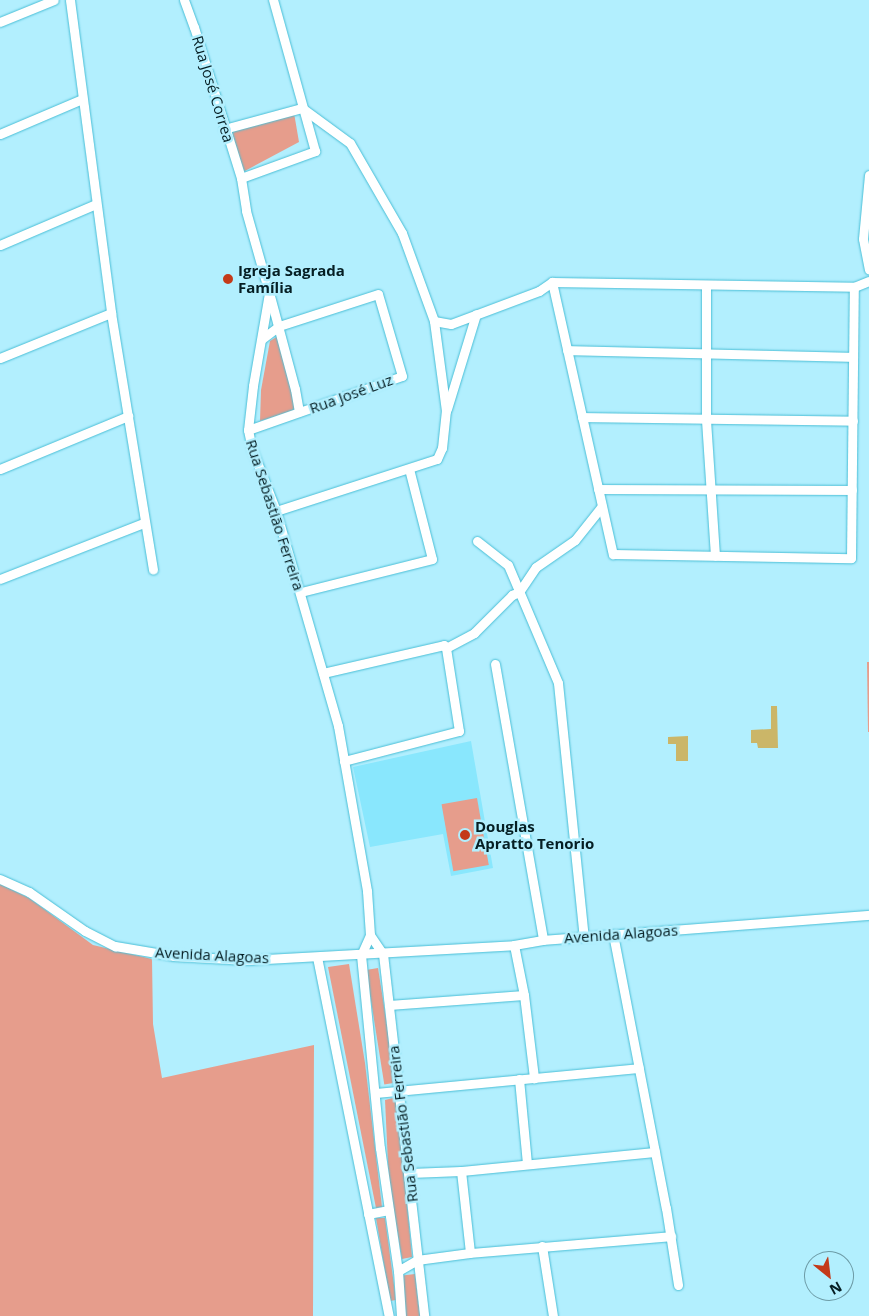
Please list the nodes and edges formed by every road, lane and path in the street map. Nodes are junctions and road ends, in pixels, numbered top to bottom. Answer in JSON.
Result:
{"nodes":[{"id":1,"x":54,"y":0,"type":"edge"},
{"id":2,"x":70,"y":0,"type":"edge"},
{"id":3,"x":184,"y":0,"type":"edge"},
{"id":4,"x":273,"y":0,"type":"edge"},
{"id":5,"x":0,"y":22,"type":"edge"},
{"id":6,"x":82,"y":99,"type":"junction"},
{"id":7,"x":302,"y":108,"type":"junction"},
{"id":8,"x":224,"y":129,"type":"junction"},
{"id":9,"x":0,"y":134,"type":"edge"},
{"id":10,"x":869,"y":175,"type":"edge"},
{"id":11,"x":241,"y":178,"type":"junction"},
{"id":12,"x":96,"y":204,"type":"junction"},
{"id":13,"x":0,"y":244,"type":"edge"},
{"id":14,"x":869,"y":269,"type":"edge"},
{"id":15,"x":869,"y":281,"type":"edge"},
{"id":16,"x":552,"y":282,"type":"junction"},
{"id":17,"x":706,"y":285,"type":"junction"},
{"id":18,"x":854,"y":288,"type":"junction"},
{"id":19,"x":269,"y":293,"type":"junction"},
{"id":20,"x":111,"y":314,"type":"junction"},
{"id":21,"x":476,"y":314,"type":"junction"},
{"id":22,"x":434,"y":321,"type":"junction"},
{"id":23,"x":279,"y":326,"type":"junction"},
{"id":24,"x":262,"y":339,"type":"junction"},
{"id":25,"x":567,"y":350,"type":"junction"},
{"id":26,"x":707,"y":353,"type":"junction"},
{"id":27,"x":854,"y":357,"type":"junction"},
{"id":28,"x":0,"y":358,"type":"edge"},
{"id":29,"x":446,"y":411,"type":"junction"},
{"id":30,"x":299,"y":412,"type":"junction"},
{"id":31,"x":128,"y":416,"type":"junction"},
{"id":32,"x":582,"y":417,"type":"junction"},
{"id":33,"x":706,"y":420,"type":"junction"},
{"id":34,"x":853,"y":421,"type":"junction"},
{"id":35,"x":248,"y":430,"type":"junction"},
{"id":36,"x":0,"y":469,"type":"edge"},
{"id":37,"x":409,"y":469,"type":"junction"},
{"id":38,"x":598,"y":489,"type":"junction"},
{"id":39,"x":710,"y":490,"type":"junction"},
{"id":40,"x":852,"y":490,"type":"junction"},
{"id":41,"x":602,"y":506,"type":"junction"},
{"id":42,"x":276,"y":511,"type":"junction"},
{"id":43,"x":144,"y":523,"type":"junction"},
{"id":44,"x":478,"y":541,"type":"dead end"},
{"id":45,"x":714,"y":556,"type":"junction"},
{"id":46,"x":153,"y":570,"type":"dead end"},
{"id":47,"x":0,"y":579,"type":"edge"},
{"id":48,"x":301,"y":592,"type":"junction"},
{"id":49,"x":519,"y":592,"type":"junction"},
{"id":50,"x":445,"y":647,"type":"junction"},
{"id":51,"x":494,"y":664,"type":"dead end"},
{"id":52,"x":323,"y":673,"type":"junction"},
{"id":53,"x":344,"y":761,"type":"junction"},
{"id":54,"x":0,"y":879,"type":"edge"},
{"id":55,"x":869,"y":915,"type":"edge"},
{"id":56,"x":613,"y":934,"type":"junction"},
{"id":57,"x":370,"y":935,"type":"junction"},
{"id":58,"x":584,"y":937,"type":"junction"},
{"id":59,"x":543,"y":940,"type":"junction"},
{"id":60,"x":514,"y":945,"type":"junction"},
{"id":61,"x":357,"y":954,"type":"junction"},
{"id":62,"x":383,"y":954,"type":"junction"},
{"id":63,"x":317,"y":957,"type":"junction"},
{"id":64,"x":524,"y":995,"type":"junction"},
{"id":65,"x":389,"y":1005,"type":"junction"},
{"id":66,"x":639,"y":1068,"type":"junction"},
{"id":67,"x":534,"y":1078,"type":"junction"},
{"id":68,"x":519,"y":1079,"type":"junction"},
{"id":69,"x":400,"y":1090,"type":"junction"},
{"id":70,"x":375,"y":1093,"type":"junction"},
{"id":71,"x":655,"y":1152,"type":"junction"},
{"id":72,"x":527,"y":1164,"type":"junction"},
{"id":73,"x":461,"y":1171,"type":"junction"},
{"id":74,"x":410,"y":1173,"type":"junction"},
{"id":75,"x":389,"y":1210,"type":"junction"},
{"id":76,"x":368,"y":1214,"type":"junction"},
{"id":77,"x":671,"y":1236,"type":"junction"},
{"id":78,"x":542,"y":1246,"type":"junction"},
{"id":79,"x":470,"y":1253,"type":"junction"},
{"id":80,"x":417,"y":1260,"type":"junction"},
{"id":81,"x":398,"y":1270,"type":"junction"},
{"id":82,"x":678,"y":1285,"type":"dead end"},
{"id":83,"x":389,"y":1316,"type":"edge"},
{"id":84,"x":401,"y":1316,"type":"edge"},
{"id":85,"x":424,"y":1316,"type":"edge"},
{"id":86,"x":552,"y":1316,"type":"edge"}],
"edges":[{"from":1,"to":5,"type":"street"},
{"from":2,"to":6,"type":"street"},
{"from":3,"to":8,"type":"street","name":"Rua José Correa"},
{"from":4,"to":7,"type":"street"},
{"from":6,"to":9,"type":"street"},
{"from":6,"to":12,"type":"street"},
{"from":7,"to":8,"type":"street"},
{"from":7,"to":11,"type":"street"},
{"from":7,"to":22,"type":"street"},
{"from":8,"to":11,"type":"street","name":"Rua José Correa"},
{"from":10,"to":14,"type":"street"},
{"from":11,"to":19,"type":"street","name":"Rua Sebastião Ferreira"},
{"from":12,"to":13,"type":"street"},
{"from":12,"to":20,"type":"street"},
{"from":15,"to":18,"type":"street"},
{"from":16,"to":17,"type":"street"},
{"from":16,"to":21,"type":"street"},
{"from":16,"to":25,"type":"street"},
{"from":17,"to":18,"type":"street"},
{"from":17,"to":26,"type":"street"},
{"from":18,"to":27,"type":"street"},
{"from":19,"to":23,"type":"street"},
{"from":19,"to":24,"type":"street","name":"Rua Sebastião Ferreira"},
{"from":20,"to":28,"type":"street"},
{"from":20,"to":31,"type":"street"},
{"from":21,"to":22,"type":"street"},
{"from":21,"to":29,"type":"street"},
{"from":22,"to":29,"type":"street"},
{"from":23,"to":24,"type":"street"},
{"from":23,"to":30,"type":"street"},
{"from":23,"to":30,"type":"street","name":"Rua José Luz"},
{"from":24,"to":35,"type":"street","name":"Rua Sebastião Ferreira"},
{"from":25,"to":26,"type":"street"},
{"from":25,"to":32,"type":"street"},
{"from":26,"to":27,"type":"street"},
{"from":26,"to":33,"type":"street"},
{"from":27,"to":34,"type":"street"},
{"from":29,"to":37,"type":"street"},
{"from":30,"to":35,"type":"street","name":"Rua José Luz"},
{"from":31,"to":36,"type":"street"},
{"from":31,"to":43,"type":"street"},
{"from":32,"to":33,"type":"street"},
{"from":32,"to":38,"type":"street"},
{"from":33,"to":34,"type":"street"},
{"from":33,"to":39,"type":"street"},
{"from":34,"to":40,"type":"street"},
{"from":35,"to":42,"type":"street","name":"Rua Sebastião Ferreira"},
{"from":37,"to":42,"type":"street"},
{"from":37,"to":48,"type":"street"},
{"from":38,"to":39,"type":"street"},
{"from":38,"to":41,"type":"street"},
{"from":39,"to":40,"type":"street"},
{"from":39,"to":45,"type":"street"},
{"from":40,"to":45,"type":"street"},
{"from":41,"to":45,"type":"street"},
{"from":41,"to":49,"type":"street"},
{"from":42,"to":48,"type":"street","name":"Rua Sebastião Ferreira"},
{"from":43,"to":46,"type":"street"},
{"from":43,"to":47,"type":"street"},
{"from":44,"to":49,"type":"street"},
{"from":48,"to":52,"type":"street","name":"Rua Sebastião Ferreira"},
{"from":49,"to":50,"type":"street"},
{"from":49,"to":58,"type":"street"},
{"from":50,"to":52,"type":"street"},
{"from":50,"to":53,"type":"street"},
{"from":51,"to":59,"type":"street"},
{"from":52,"to":53,"type":"street","name":"Rua Sebastião Ferreira"},
{"from":53,"to":57,"type":"street","name":"Rua Sebastião Ferreira"},
{"from":54,"to":63,"type":"street","name":"Avenida Alagoas"},
{"from":55,"to":56,"type":"street","name":"Avenida Alagoas"},
{"from":56,"to":58,"type":"street","name":"Avenida Alagoas"},
{"from":56,"to":66,"type":"street"},
{"from":57,"to":61,"type":"street","name":"Rua Sebastião Ferreira"},
{"from":57,"to":62,"type":"street","name":"Rua Sebastião Ferreira"},
{"from":58,"to":59,"type":"street","name":"Avenida Alagoas"},
{"from":59,"to":60,"type":"street","name":"Avenida Alagoas"},
{"from":60,"to":62,"type":"street","name":"Avenida Alagoas"},
{"from":60,"to":64,"type":"street"},
{"from":61,"to":62,"type":"street","name":"Avenida Alagoas"},
{"from":61,"to":63,"type":"street","name":"Avenida Alagoas"},
{"from":61,"to":70,"type":"street","name":"Rua Sebastião Ferreira"},
{"from":62,"to":65,"type":"street","name":"Rua Sebastião Ferreira"},
{"from":63,"to":76,"type":"street"},
{"from":64,"to":65,"type":"street"},
{"from":64,"to":67,"type":"street"},
{"from":65,"to":69,"type":"street","name":"Rua Sebastião Ferreira"},
{"from":66,"to":67,"type":"street"},
{"from":66,"to":71,"type":"street"},
{"from":67,"to":68,"type":"street"},
{"from":68,"to":69,"type":"street"},
{"from":68,"to":72,"type":"street"},
{"from":69,"to":70,"type":"street"},
{"from":69,"to":74,"type":"street","name":"Rua Sebastião Ferreira"},
{"from":70,"to":75,"type":"street","name":"Rua Sebastião Ferreira"},
{"from":71,"to":72,"type":"street"},
{"from":71,"to":77,"type":"street"},
{"from":72,"to":73,"type":"street"},
{"from":73,"to":74,"type":"street"},
{"from":73,"to":79,"type":"street"},
{"from":74,"to":80,"type":"street","name":"Rua Sebastião Ferreira"},
{"from":75,"to":76,"type":"street"},
{"from":75,"to":81,"type":"street","name":"Rua Sebastião Ferreira"},
{"from":76,"to":83,"type":"street"},
{"from":77,"to":78,"type":"street"},
{"from":77,"to":82,"type":"street"},
{"from":78,"to":79,"type":"street"},
{"from":78,"to":86,"type":"street"},
{"from":79,"to":80,"type":"street"},
{"from":80,"to":81,"type":"street"},
{"from":80,"to":85,"type":"street","name":"Rua Sebastião Ferreira"},
{"from":81,"to":84,"type":"street","name":"Rua Sebastião Ferreira"}]}
